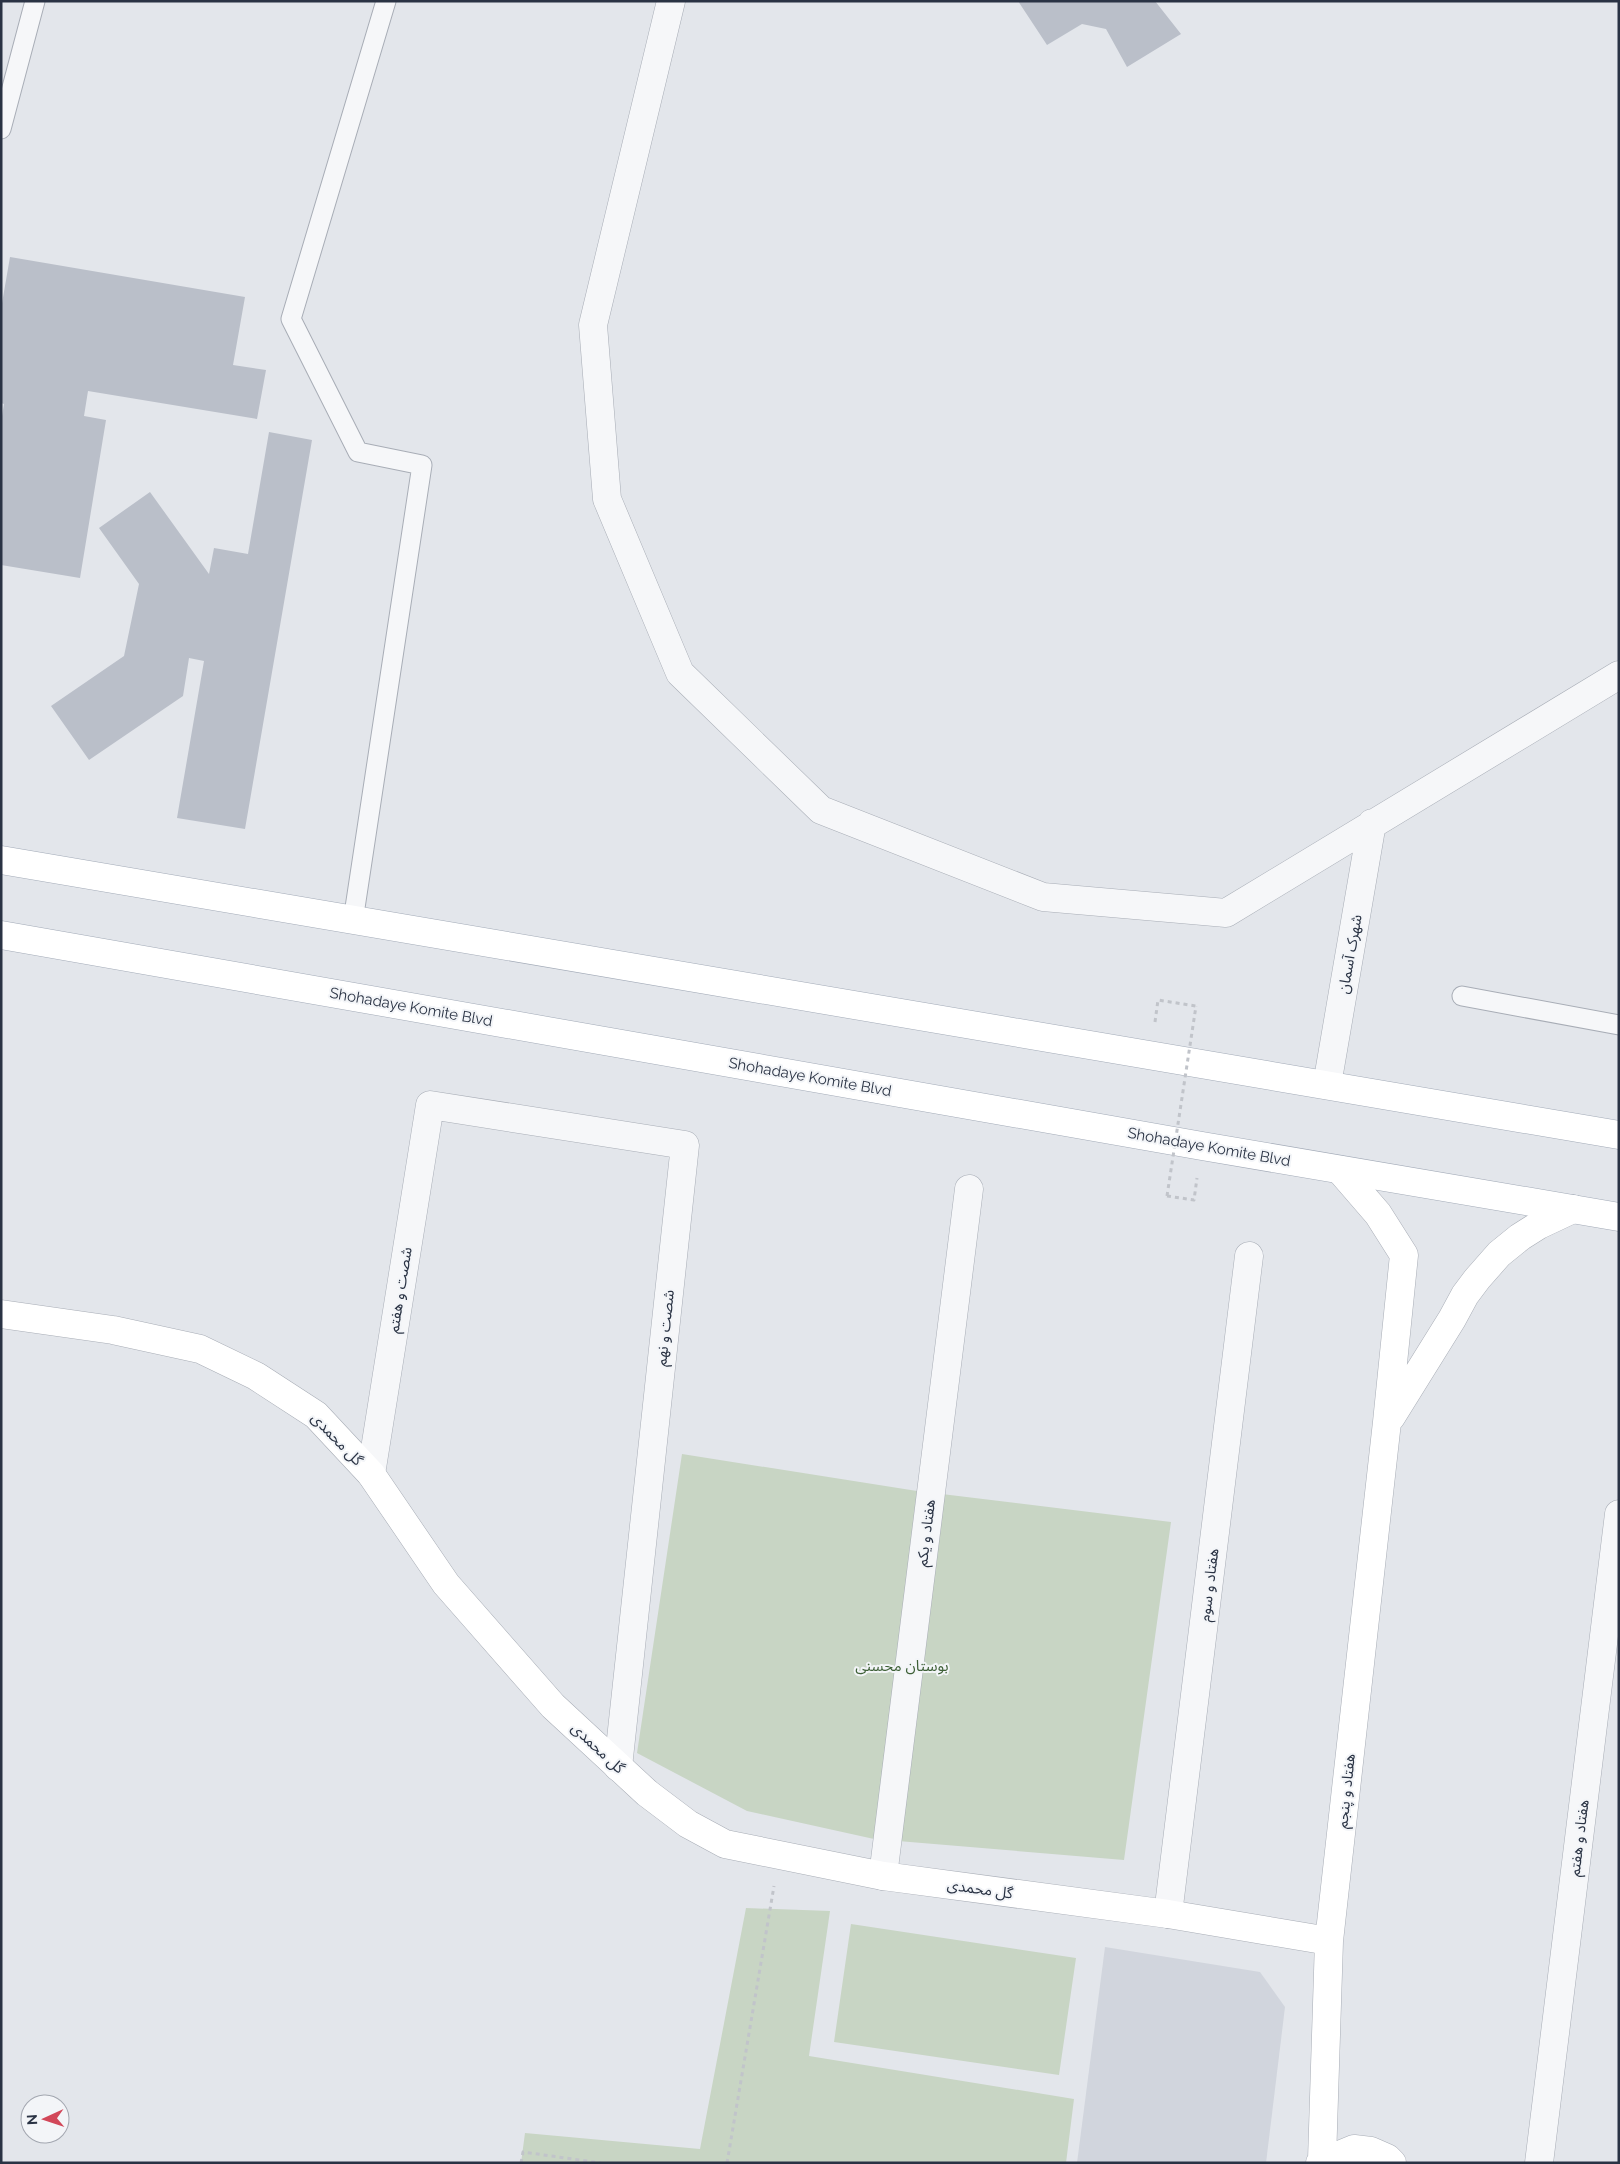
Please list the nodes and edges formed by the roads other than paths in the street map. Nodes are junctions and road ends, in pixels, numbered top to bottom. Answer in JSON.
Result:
{"nodes":[{"id":1,"x":35,"y":1,"type":"edge"},
{"id":2,"x":386,"y":1,"type":"edge"},
{"id":3,"x":671,"y":1,"type":"edge"},
{"id":4,"x":1,"y":129,"type":"edge"},
{"id":5,"x":1619,"y":675,"type":"edge"},
{"id":6,"x":1372,"y":824,"type":"junction"},
{"id":7,"x":1,"y":860,"type":"edge"},
{"id":8,"x":353,"y":922,"type":"junction"},
{"id":9,"x":1,"y":936,"type":"edge"},
{"id":10,"x":1462,"y":996,"type":"dead end"},
{"id":11,"x":1619,"y":1025,"type":"edge"},
{"id":12,"x":1327,"y":1085,"type":"junction"},
{"id":13,"x":430,"y":1105,"type":"joint"},
{"id":14,"x":1618,"y":1130,"type":"edge"},
{"id":15,"x":1340,"y":1170,"type":"junction"},
{"id":16,"x":969,"y":1189,"type":"dead end"},
{"id":17,"x":1573,"y":1208,"type":"junction"},
{"id":18,"x":1619,"y":1217,"type":"edge"},
{"id":19,"x":1249,"y":1256,"type":"dead end"},
{"id":20,"x":1,"y":1314,"type":"edge"},
{"id":21,"x":1387,"y":1422,"type":"junction"},
{"id":22,"x":371,"y":1474,"type":"junction"},
{"id":23,"x":1619,"y":1514,"type":"edge"},
{"id":24,"x":618,"y":1767,"type":"junction"},
{"id":25,"x":883,"y":1876,"type":"junction"},
{"id":26,"x":1168,"y":1914,"type":"junction"},
{"id":27,"x":1329,"y":1941,"type":"junction"},
{"id":28,"x":1321,"y":2162,"type":"edge"},
{"id":29,"x":1392,"y":2163,"type":"edge"},
{"id":30,"x":1539,"y":2163,"type":"edge"}],
"edges":[{"from":1,"to":4,"type":"lane"},
{"from":2,"to":8,"type":"lane"},
{"from":3,"to":6,"type":"street"},
{"from":5,"to":6,"type":"street"},
{"from":6,"to":12,"type":"street","name":"شهرک آسمان"},
{"from":7,"to":8,"type":"main road"},
{"from":8,"to":12,"type":"main road"},
{"from":9,"to":15,"type":"main road","name":"Shohadaye Komite Blvd"},
{"from":10,"to":11,"type":"lane"},
{"from":12,"to":14,"type":"main road"},
{"from":13,"to":22,"type":"street","name":"شصت و هفتم"},
{"from":13,"to":24,"type":"street","name":"شصت و نهم"},
{"from":15,"to":17,"type":"main road","name":"Shohadaye Komite Blvd"},
{"from":15,"to":21,"type":"main road","name":"هفتاد و پنجم"},
{"from":16,"to":25,"type":"street","name":"هفتاد و یکم"},
{"from":17,"to":18,"type":"main road","name":"Shohadaye Komite Blvd"},
{"from":17,"to":21,"type":"main road"},
{"from":19,"to":26,"type":"street","name":"هفتاد و سوم"},
{"from":20,"to":22,"type":"main road","name":"گل محمدی"},
{"from":21,"to":27,"type":"main road","name":"هفتاد و پنجم"},
{"from":22,"to":24,"type":"main road","name":"گل محمدی"},
{"from":23,"to":30,"type":"street","name":"هفتاد و هفتم"},
{"from":24,"to":25,"type":"main road","name":"گل محمدی"},
{"from":25,"to":26,"type":"main road","name":"گل محمدی"},
{"from":26,"to":27,"type":"main road","name":"گل محمدی"},
{"from":27,"to":28,"type":"main road","name":"هفتاد و پنجم"},
{"from":28,"to":29,"type":"main road"}]}
